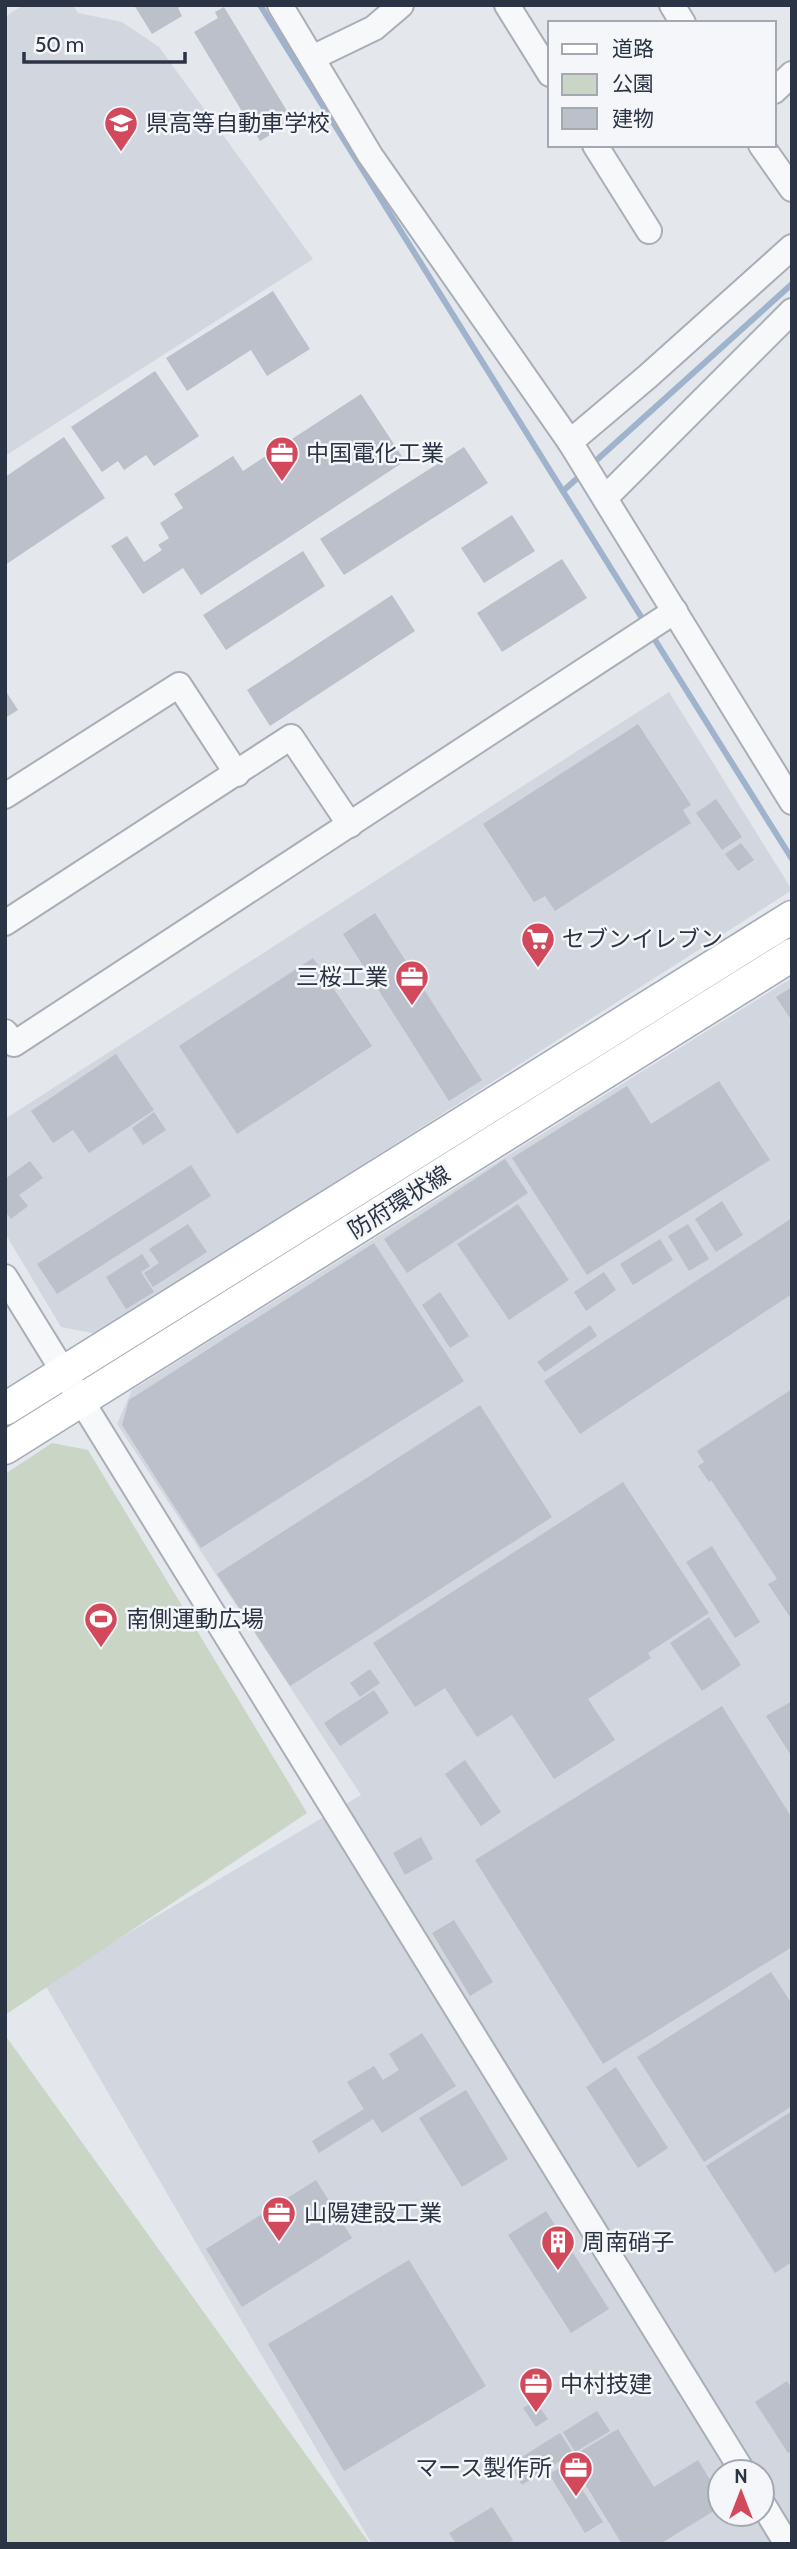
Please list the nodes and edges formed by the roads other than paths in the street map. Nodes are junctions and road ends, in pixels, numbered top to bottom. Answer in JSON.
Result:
{"nodes":[{"id":1,"x":280,"y":5,"type":"edge"},
{"id":2,"x":401,"y":5,"type":"edge"},
{"id":3,"x":507,"y":5,"type":"edge"},
{"id":4,"x":672,"y":5,"type":"edge"},
{"id":5,"x":682,"y":21,"type":"edge"},
{"id":6,"x":312,"y":58,"type":"junction"},
{"id":7,"x":548,"y":71,"type":"edge"},
{"id":8,"x":792,"y":75,"type":"edge"},
{"id":9,"x":776,"y":89,"type":"edge"},
{"id":10,"x":596,"y":147,"type":"edge"},
{"id":11,"x":762,"y":147,"type":"edge"},
{"id":12,"x":792,"y":189,"type":"edge"},
{"id":13,"x":649,"y":231,"type":"dead end"},
{"id":14,"x":792,"y":247,"type":"edge"},
{"id":15,"x":792,"y":311,"type":"edge"},
{"id":16,"x":570,"y":442,"type":"junction"},
{"id":17,"x":605,"y":498,"type":"junction"},
{"id":18,"x":675,"y":611,"type":"junction"},
{"id":19,"x":237,"y":774,"type":"junction"},
{"id":20,"x":5,"y":796,"type":"edge"},
{"id":21,"x":792,"y":802,"type":"edge"},
{"id":22,"x":350,"y":825,"type":"junction"},
{"id":23,"x":792,"y":917,"type":"edge"},
{"id":24,"x":5,"y":923,"type":"edge"},
{"id":25,"x":792,"y":956,"type":"edge"},
{"id":26,"x":5,"y":1032,"type":"edge"},
{"id":27,"x":5,"y":1277,"type":"edge"},
{"id":28,"x":64,"y":1372,"type":"junction"},
{"id":29,"x":83,"y":1401,"type":"junction"},
{"id":30,"x":5,"y":1409,"type":"edge"},
{"id":31,"x":5,"y":1448,"type":"edge"},
{"id":32,"x":734,"y":2458,"type":"edge"},
{"id":33,"x":776,"y":2526,"type":"edge"},
{"id":34,"x":787,"y":2544,"type":"edge"}],
"edges":[{"from":1,"to":6,"type":"street"},
{"from":2,"to":6,"type":"street"},
{"from":3,"to":7,"type":"street"},
{"from":4,"to":5,"type":"street"},
{"from":6,"to":16,"type":"street"},
{"from":8,"to":9,"type":"street"},
{"from":10,"to":13,"type":"street"},
{"from":11,"to":12,"type":"street"},
{"from":14,"to":16,"type":"street"},
{"from":15,"to":17,"type":"street"},
{"from":16,"to":17,"type":"street"},
{"from":17,"to":18,"type":"street"},
{"from":18,"to":21,"type":"street"},
{"from":18,"to":22,"type":"street"},
{"from":19,"to":20,"type":"street"},
{"from":19,"to":22,"type":"street"},
{"from":19,"to":24,"type":"street"},
{"from":22,"to":26,"type":"street"},
{"from":23,"to":28,"type":"main road","name":"防府環状線"},
{"from":25,"to":29,"type":"main road","name":"防府環状線"},
{"from":27,"to":28,"type":"street"},
{"from":28,"to":29,"type":"street"},
{"from":28,"to":30,"type":"main road","name":"防府環状線"},
{"from":29,"to":31,"type":"main road","name":"防府環状線"},
{"from":29,"to":32,"type":"street"},
{"from":33,"to":34,"type":"street"}]}
